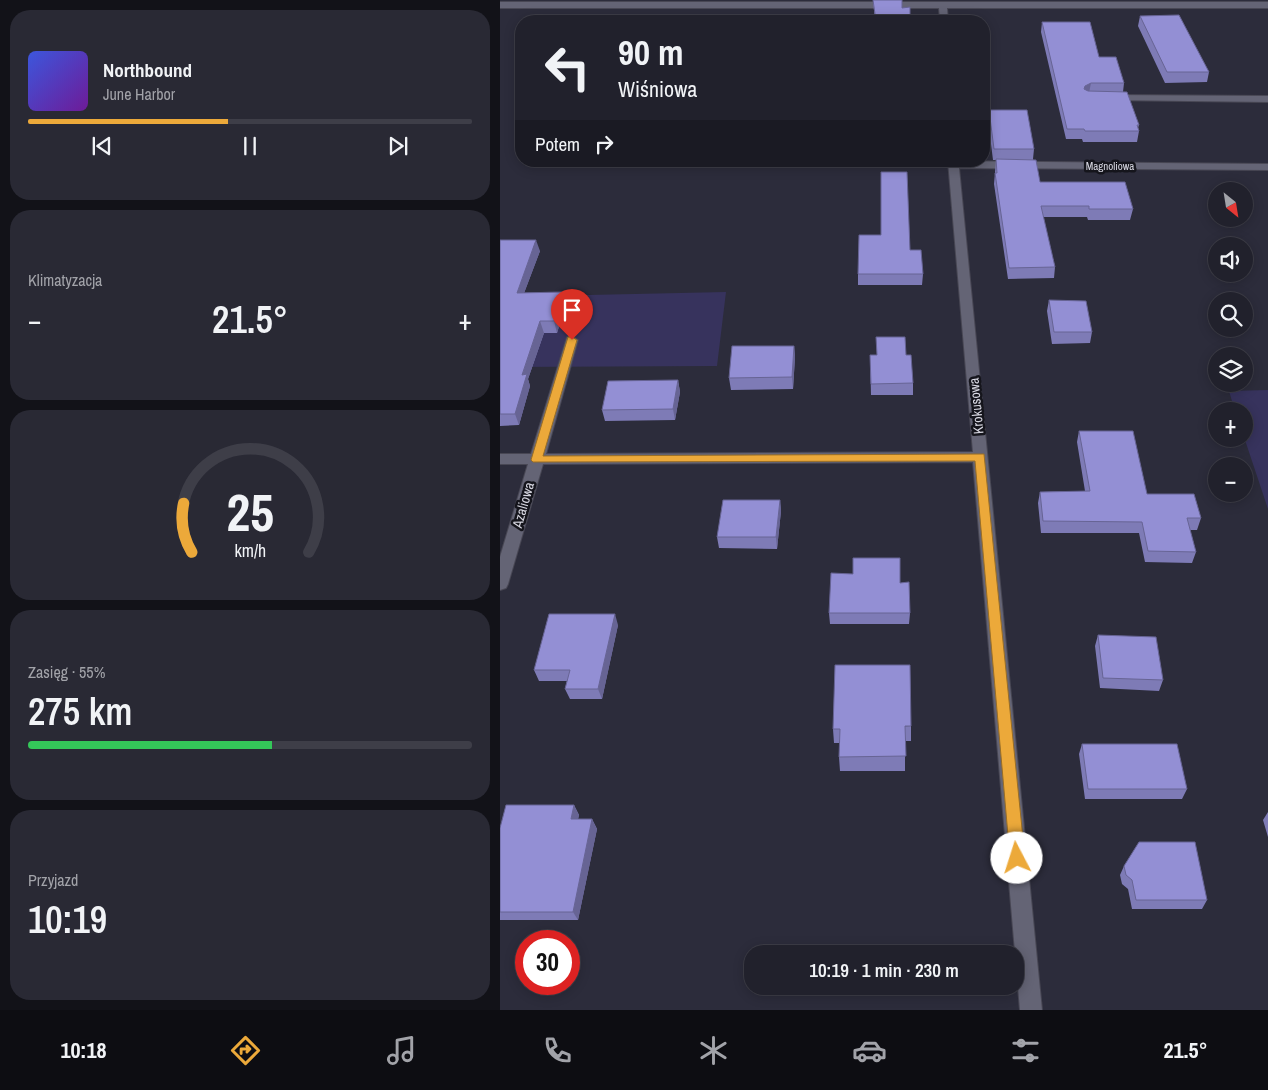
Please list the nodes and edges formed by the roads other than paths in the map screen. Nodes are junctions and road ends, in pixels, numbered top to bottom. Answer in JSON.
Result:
{"nodes":[{"id":1,"x":500,"y":5,"type":"edge"},
{"id":2,"x":1268,"y":5,"type":"edge"},
{"id":3,"x":943,"y":6,"type":"junction"},
{"id":4,"x":944,"y":15,"type":"edge"},
{"id":5,"x":1099,"y":98,"type":"edge"},
{"id":6,"x":1268,"y":99,"type":"edge"},
{"id":7,"x":990,"y":163,"type":"edge"},
{"id":8,"x":1268,"y":166,"type":"edge"},
{"id":9,"x":953,"y":167,"type":"edge"},
{"id":10,"x":572,"y":340,"type":"dead end"},
{"id":11,"x":980,"y":457,"type":"junction"},
{"id":12,"x":500,"y":458,"type":"edge"},
{"id":13,"x":536,"y":460,"type":"junction"},
{"id":14,"x":500,"y":584,"type":"edge"},
{"id":15,"x":1031,"y":1010,"type":"edge"}],
"edges":[{"from":1,"to":3,"type":"street"},
{"from":2,"to":3,"type":"street"},
{"from":3,"to":4,"type":"street"},
{"from":5,"to":6,"type":"street"},
{"from":7,"to":8,"type":"street","name":"Magnoliowa"},
{"from":9,"to":11,"type":"street","name":"Krokusowa"},
{"from":10,"to":13,"type":"street","name":"Azaliowa"},
{"from":11,"to":13,"type":"street"},
{"from":11,"to":15,"type":"street","name":"Krokusowa"},
{"from":12,"to":13,"type":"street"},
{"from":13,"to":14,"type":"street","name":"Azaliowa"}]}
